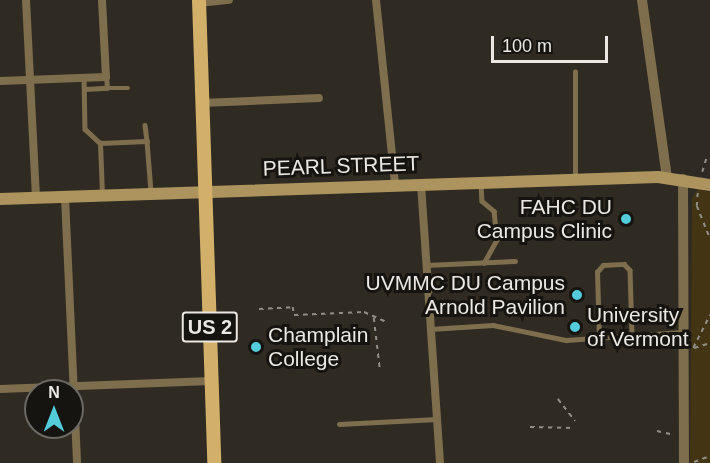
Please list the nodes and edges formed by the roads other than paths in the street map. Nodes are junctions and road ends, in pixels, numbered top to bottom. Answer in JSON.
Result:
{"nodes":[{"id":1,"x":26,"y":0,"type":"edge"},
{"id":2,"x":102,"y":0,"type":"edge"},
{"id":3,"x":229,"y":0,"type":"edge"},
{"id":4,"x":376,"y":0,"type":"edge"},
{"id":5,"x":642,"y":0,"type":"edge"},
{"id":6,"x":199,"y":1,"type":"edge"},
{"id":7,"x":575,"y":72,"type":"dead end"},
{"id":8,"x":106,"y":77,"type":"junction"},
{"id":9,"x":84,"y":78,"type":"junction"},
{"id":10,"x":30,"y":80,"type":"junction"},
{"id":11,"x":0,"y":81,"type":"edge"},
{"id":12,"x":107,"y":88,"type":"junction"},
{"id":13,"x":128,"y":88,"type":"dead end"},
{"id":14,"x":85,"y":89,"type":"junction"},
{"id":15,"x":319,"y":98,"type":"dead end"},
{"id":16,"x":202,"y":103,"type":"junction"},
{"id":17,"x":146,"y":125,"type":"dead end"},
{"id":18,"x":147,"y":141,"type":"junction"},
{"id":19,"x":100,"y":143,"type":"junction"},
{"id":20,"x":667,"y":177,"type":"junction"},
{"id":21,"x":575,"y":179,"type":"junction"},
{"id":22,"x":683,"y":179,"type":"junction"},
{"id":23,"x":482,"y":182,"type":"junction"},
{"id":24,"x":703,"y":183,"type":"edge"},
{"id":25,"x":394,"y":184,"type":"junction"},
{"id":26,"x":421,"y":184,"type":"junction"},
{"id":27,"x":205,"y":190,"type":"junction"},
{"id":28,"x":151,"y":193,"type":"junction"},
{"id":29,"x":102,"y":195,"type":"junction"},
{"id":30,"x":65,"y":197,"type":"junction"},
{"id":31,"x":36,"y":198,"type":"junction"},
{"id":32,"x":0,"y":199,"type":"edge"},
{"id":33,"x":515,"y":261,"type":"dead end"},
{"id":34,"x":484,"y":263,"type":"junction"},
{"id":35,"x":426,"y":265,"type":"junction"},
{"id":36,"x":430,"y":329,"type":"junction"},
{"id":37,"x":686,"y":332,"type":"junction"},
{"id":38,"x":632,"y":333,"type":"junction"},
{"id":39,"x":599,"y":339,"type":"junction"},
{"id":40,"x":74,"y":379,"type":"edge"},
{"id":41,"x":211,"y":381,"type":"junction"},
{"id":42,"x":84,"y":386,"type":"edge"},
{"id":43,"x":24,"y":388,"type":"edge"},
{"id":44,"x":0,"y":389,"type":"edge"},
{"id":45,"x":436,"y":419,"type":"junction"},
{"id":46,"x":339,"y":424,"type":"dead end"},
{"id":47,"x":76,"y":439,"type":"edge"},
{"id":48,"x":77,"y":463,"type":"edge"},
{"id":49,"x":213,"y":463,"type":"edge"},
{"id":50,"x":440,"y":463,"type":"edge"},
{"id":51,"x":684,"y":463,"type":"edge"}],
"edges":[{"from":1,"to":10,"type":"street"},
{"from":2,"to":8,"type":"street"},
{"from":3,"to":6,"type":"street"},
{"from":4,"to":25,"type":"street"},
{"from":5,"to":20,"type":"street"},
{"from":6,"to":16,"type":"main road","number":"US 2"},
{"from":7,"to":21,"type":"lane"},
{"from":8,"to":9,"type":"street"},
{"from":8,"to":12,"type":"lane"},
{"from":9,"to":10,"type":"street"},
{"from":9,"to":14,"type":"lane"},
{"from":10,"to":11,"type":"street"},
{"from":10,"to":31,"type":"street"},
{"from":12,"to":13,"type":"lane"},
{"from":12,"to":14,"type":"lane"},
{"from":14,"to":19,"type":"lane"},
{"from":15,"to":16,"type":"street"},
{"from":16,"to":27,"type":"main road","number":"US 2"},
{"from":17,"to":18,"type":"lane"},
{"from":18,"to":19,"type":"lane"},
{"from":18,"to":28,"type":"lane"},
{"from":19,"to":29,"type":"lane"},
{"from":20,"to":21,"type":"main road","name":"PEARL STREET"},
{"from":20,"to":22,"type":"main road","name":"PEARL STREET"},
{"from":21,"to":23,"type":"main road","name":"PEARL STREET"},
{"from":22,"to":24,"type":"main road","name":"PEARL STREET"},
{"from":22,"to":37,"type":"street"},
{"from":23,"to":26,"type":"main road","name":"PEARL STREET"},
{"from":23,"to":34,"type":"lane"},
{"from":25,"to":26,"type":"main road","name":"PEARL STREET"},
{"from":25,"to":27,"type":"main road","name":"PEARL STREET"},
{"from":26,"to":35,"type":"street"},
{"from":27,"to":28,"type":"main road","name":"PEARL STREET"},
{"from":27,"to":41,"type":"main road","number":"US 2"},
{"from":28,"to":29,"type":"main road","name":"PEARL STREET"},
{"from":29,"to":30,"type":"main road","name":"PEARL STREET"},
{"from":30,"to":31,"type":"main road","name":"PEARL STREET"},
{"from":30,"to":40,"type":"street"},
{"from":31,"to":32,"type":"main road","name":"PEARL STREET"},
{"from":33,"to":34,"type":"lane"},
{"from":34,"to":35,"type":"lane"},
{"from":35,"to":36,"type":"street"},
{"from":36,"to":39,"type":"lane"},
{"from":36,"to":45,"type":"street"},
{"from":37,"to":38,"type":"lane"},
{"from":37,"to":51,"type":"street"},
{"from":38,"to":39,"type":"lane"},
{"from":38,"to":39,"type":"lane"},
{"from":41,"to":42,"type":"street"},
{"from":41,"to":49,"type":"main road","number":"US 2"},
{"from":43,"to":44,"type":"street"},
{"from":45,"to":46,"type":"lane"},
{"from":45,"to":50,"type":"street"},
{"from":47,"to":48,"type":"street"}]}
